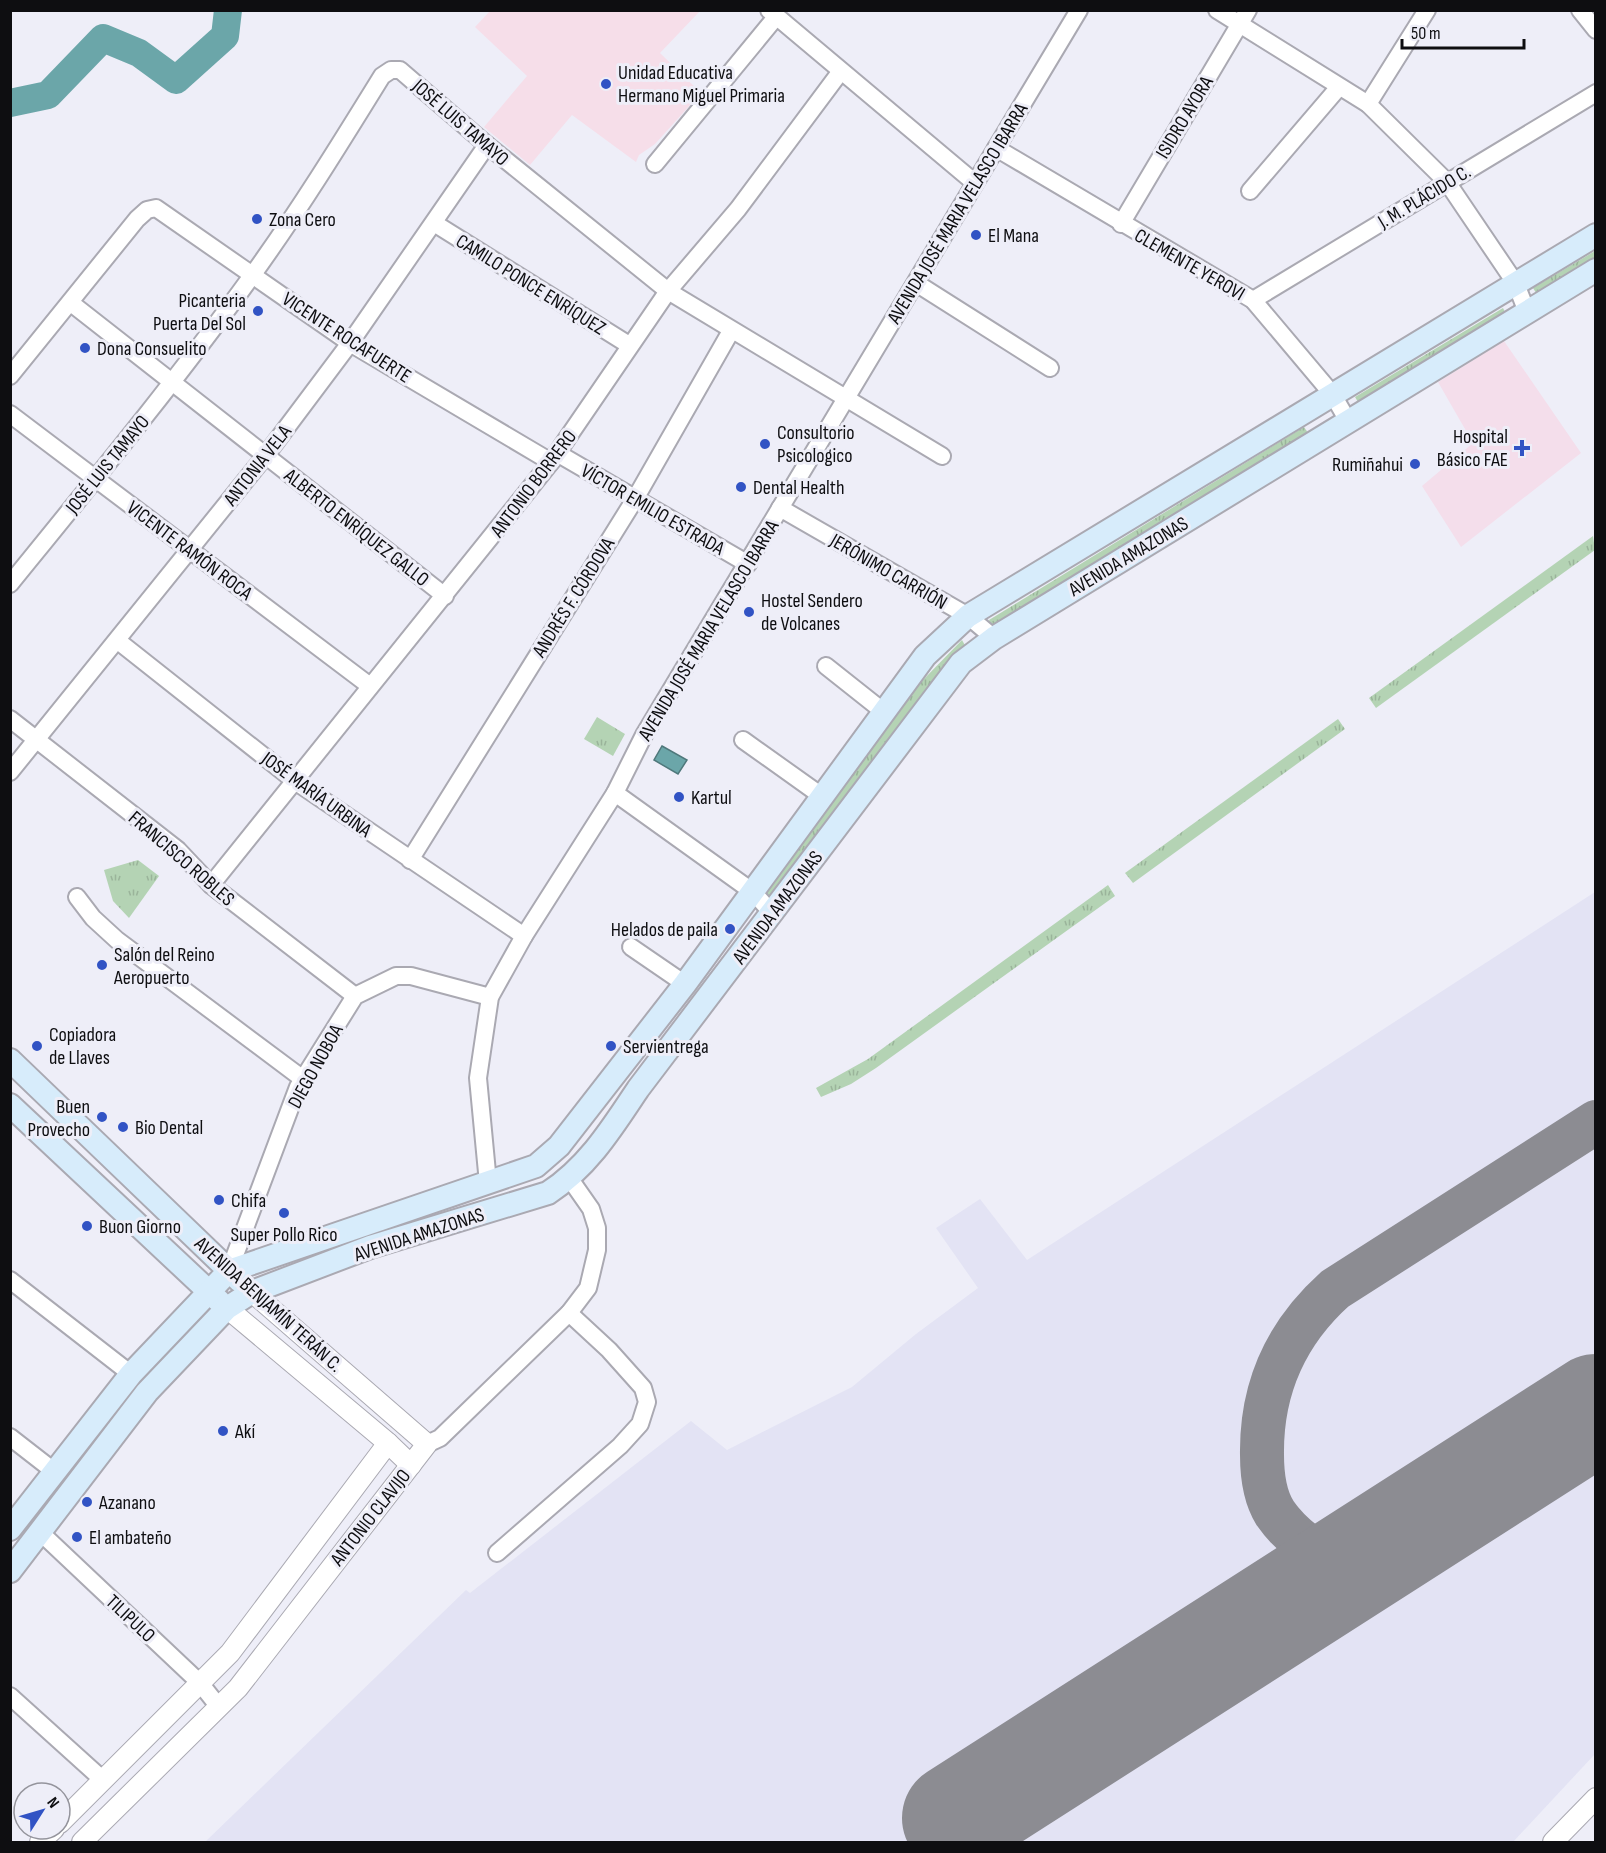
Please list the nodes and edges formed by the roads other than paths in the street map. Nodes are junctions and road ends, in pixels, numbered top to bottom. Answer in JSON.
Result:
{"nodes":[{"id":1,"x":1079,"y":10,"type":"edge"},
{"id":2,"x":1217,"y":10,"type":"edge"},
{"id":3,"x":1427,"y":10,"type":"edge"},
{"id":4,"x":1580,"y":10,"type":"edge"},
{"id":5,"x":772,"y":14,"type":"edge"},
{"id":6,"x":1244,"y":17,"type":"edge"},
{"id":7,"x":1596,"y":30,"type":"edge"},
{"id":8,"x":841,"y":71,"type":"junction"},
{"id":9,"x":1339,"y":87,"type":"junction"},
{"id":10,"x":1596,"y":93,"type":"edge"},
{"id":11,"x":1368,"y":104,"type":"junction"},
{"id":12,"x":487,"y":145,"type":"junction"},
{"id":13,"x":996,"y":148,"type":"junction"},
{"id":14,"x":655,"y":164,"type":"dead end"},
{"id":15,"x":1447,"y":182,"type":"junction"},
{"id":16,"x":975,"y":183,"type":"junction"},
{"id":17,"x":1250,"y":191,"type":"dead end"},
{"id":18,"x":434,"y":223,"type":"junction"},
{"id":19,"x":1121,"y":224,"type":"junction"},
{"id":20,"x":1596,"y":235,"type":"edge"},
{"id":21,"x":1596,"y":270,"type":"edge"},
{"id":22,"x":252,"y":276,"type":"junction"},
{"id":23,"x":916,"y":283,"type":"junction"},
{"id":24,"x":1516,"y":284,"type":"junction"},
{"id":25,"x":668,"y":291,"type":"junction"},
{"id":26,"x":1253,"y":300,"type":"junction"},
{"id":27,"x":71,"y":303,"type":"junction"},
{"id":28,"x":1527,"y":312,"type":"junction"},
{"id":29,"x":730,"y":331,"type":"junction"},
{"id":30,"x":350,"y":342,"type":"junction"},
{"id":31,"x":629,"y":345,"type":"junction"},
{"id":32,"x":1050,"y":368,"type":"dead end"},
{"id":33,"x":10,"y":376,"type":"edge"},
{"id":34,"x":173,"y":382,"type":"junction"},
{"id":35,"x":1333,"y":395,"type":"junction"},
{"id":36,"x":844,"y":399,"type":"junction"},
{"id":37,"x":10,"y":414,"type":"edge"},
{"id":38,"x":1348,"y":421,"type":"junction"},
{"id":39,"x":266,"y":456,"type":"junction"},
{"id":40,"x":942,"y":456,"type":"dead end"},
{"id":41,"x":554,"y":458,"type":"junction"},
{"id":42,"x":96,"y":478,"type":"junction"},
{"id":43,"x":635,"y":499,"type":"junction"},
{"id":44,"x":780,"y":508,"type":"junction"},
{"id":45,"x":191,"y":550,"type":"junction"},
{"id":46,"x":748,"y":564,"type":"junction"},
{"id":47,"x":14,"y":574,"type":"edge"},
{"id":48,"x":445,"y":596,"type":"junction"},
{"id":49,"x":968,"y":616,"type":"junction"},
{"id":50,"x":994,"y":638,"type":"junction"},
{"id":51,"x":118,"y":641,"type":"junction"},
{"id":52,"x":826,"y":666,"type":"dead end"},
{"id":53,"x":370,"y":686,"type":"junction"},
{"id":54,"x":884,"y":712,"type":"junction"},
{"id":55,"x":10,"y":718,"type":"edge"},
{"id":56,"x":37,"y":740,"type":"junction"},
{"id":57,"x":743,"y":740,"type":"dead end"},
{"id":58,"x":10,"y":772,"type":"edge"},
{"id":59,"x":295,"y":781,"type":"junction"},
{"id":60,"x":615,"y":793,"type":"junction"},
{"id":61,"x":823,"y":797,"type":"junction"},
{"id":62,"x":410,"y":860,"type":"junction"},
{"id":63,"x":211,"y":885,"type":"junction"},
{"id":64,"x":753,"y":892,"type":"junction"},
{"id":65,"x":77,"y":897,"type":"dead end"},
{"id":66,"x":772,"y":913,"type":"junction"},
{"id":67,"x":524,"y":936,"type":"junction"},
{"id":68,"x":631,"y":947,"type":"dead end"},
{"id":69,"x":684,"y":984,"type":"junction"},
{"id":70,"x":355,"y":996,"type":"junction"},
{"id":71,"x":490,"y":997,"type":"junction"},
{"id":72,"x":10,"y":1060,"type":"edge"},
{"id":73,"x":303,"y":1079,"type":"junction"},
{"id":74,"x":10,"y":1105,"type":"edge"},
{"id":75,"x":570,"y":1179,"type":"junction"},
{"id":76,"x":488,"y":1183,"type":"junction"},
{"id":77,"x":228,"y":1271,"type":"junction"},
{"id":78,"x":10,"y":1280,"type":"edge"},
{"id":79,"x":208,"y":1292,"type":"junction"},
{"id":80,"x":252,"y":1292,"type":"junction"},
{"id":81,"x":227,"y":1308,"type":"junction"},
{"id":82,"x":569,"y":1313,"type":"junction"},
{"id":83,"x":131,"y":1374,"type":"junction"},
{"id":84,"x":10,"y":1437,"type":"edge"},
{"id":85,"x":388,"y":1443,"type":"junction"},
{"id":86,"x":427,"y":1444,"type":"junction"},
{"id":87,"x":411,"y":1465,"type":"junction"},
{"id":88,"x":55,"y":1472,"type":"junction"},
{"id":89,"x":10,"y":1529,"type":"edge"},
{"id":90,"x":40,"y":1532,"type":"junction"},
{"id":91,"x":497,"y":1553,"type":"dead end"},
{"id":92,"x":10,"y":1571,"type":"edge"},
{"id":93,"x":200,"y":1683,"type":"junction"},
{"id":94,"x":10,"y":1696,"type":"edge"},
{"id":95,"x":219,"y":1707,"type":"junction"},
{"id":96,"x":103,"y":1780,"type":"junction"},
{"id":97,"x":1595,"y":1801,"type":"edge"},
{"id":98,"x":72,"y":1811,"type":"edge"},
{"id":99,"x":82,"y":1842,"type":"edge"},
{"id":100,"x":1552,"y":1842,"type":"edge"}],
"edges":[{"from":1,"to":13,"type":"street","name":"AVENIDA JOSÉ MARIA VELASCO IBARRA"},
{"from":2,"to":6,"type":"street"},
{"from":3,"to":11,"type":"street"},
{"from":4,"to":7,"type":"street"},
{"from":5,"to":8,"type":"street"},
{"from":5,"to":14,"type":"street"},
{"from":6,"to":9,"type":"street"},
{"from":6,"to":19,"type":"street","name":"ISIDRO AYORA"},
{"from":8,"to":16,"type":"street"},
{"from":8,"to":25,"type":"street","name":"ANTONIO BORRERO"},
{"from":9,"to":11,"type":"street"},
{"from":9,"to":17,"type":"street"},
{"from":10,"to":15,"type":"street","name":"J. M. PLÁCIDO C."},
{"from":11,"to":15,"type":"street"},
{"from":12,"to":18,"type":"street","name":"ANTONIA VELA"},
{"from":12,"to":22,"type":"street","name":"JOSÉ LUIS TAMAYO"},
{"from":12,"to":25,"type":"street","name":"JOSÉ LUIS TAMAYO"},
{"from":13,"to":16,"type":"street","name":"AVENIDA JOSÉ MARIA VELASCO IBARRA"},
{"from":13,"to":19,"type":"street","name":"CLEMENTE YEROVI"},
{"from":15,"to":24,"type":"street"},
{"from":15,"to":26,"type":"street","name":"J. M. PLÁCIDO C."},
{"from":16,"to":23,"type":"street","name":"AVENIDA JOSÉ MARIA VELASCO IBARRA"},
{"from":18,"to":30,"type":"street","name":"ANTONIA VELA"},
{"from":18,"to":31,"type":"street","name":"CAMILO PONCE ENRÍQUEZ"},
{"from":19,"to":26,"type":"street","name":"CLEMENTE YEROVI"},
{"from":20,"to":24,"type":"main road","name":"AVENIDA AMAZONAS"},
{"from":21,"to":28,"type":"main road","name":"AVENIDA AMAZONAS"},
{"from":22,"to":27,"type":"street","name":"VICENTE ROCAFUERTE"},
{"from":22,"to":30,"type":"street","name":"VICENTE ROCAFUERTE"},
{"from":22,"to":34,"type":"street","name":"JOSÉ LUIS TAMAYO"},
{"from":23,"to":32,"type":"street"},
{"from":23,"to":36,"type":"street","name":"AVENIDA JOSÉ MARIA VELASCO IBARRA"},
{"from":24,"to":28,"type":"street"},
{"from":24,"to":35,"type":"main road","name":"AVENIDA AMAZONAS"},
{"from":25,"to":29,"type":"street","name":"JOSÉ LUIS TAMAYO"},
{"from":25,"to":31,"type":"street","name":"ANTONIO BORRERO"},
{"from":26,"to":35,"type":"street","name":"CLEMENTE YEROVI"},
{"from":27,"to":33,"type":"street"},
{"from":27,"to":34,"type":"street","name":"ALBERTO ENRÍQUEZ GALLO"},
{"from":28,"to":38,"type":"main road","name":"AVENIDA AMAZONAS"},
{"from":29,"to":36,"type":"street","name":"JOSÉ LUIS TAMAYO"},
{"from":29,"to":43,"type":"street","name":"ANDRÉS F. CÓRDOVA"},
{"from":30,"to":39,"type":"street","name":"ANTONIA VELA"},
{"from":30,"to":41,"type":"street","name":"VICENTE ROCAFUERTE"},
{"from":31,"to":41,"type":"street","name":"ANTONIO BORRERO"},
{"from":34,"to":39,"type":"street","name":"ALBERTO ENRÍQUEZ GALLO"},
{"from":34,"to":42,"type":"street","name":"JOSÉ LUIS TAMAYO"},
{"from":35,"to":38,"type":"street","name":"CLEMENTE YEROVI"},
{"from":35,"to":49,"type":"main road","name":"AVENIDA AMAZONAS"},
{"from":36,"to":40,"type":"street","name":"JOSÉ LUIS TAMAYO"},
{"from":36,"to":44,"type":"street","name":"AVENIDA JOSÉ MARIA VELASCO IBARRA"},
{"from":37,"to":42,"type":"street","name":"VICENTE RAMÓN ROCA"},
{"from":38,"to":50,"type":"main road","name":"AVENIDA AMAZONAS"},
{"from":39,"to":45,"type":"street","name":"ANTONIA VELA"},
{"from":39,"to":48,"type":"street","name":"ALBERTO ENRÍQUEZ GALLO"},
{"from":41,"to":43,"type":"street","name":"VÍCTOR EMILIO ESTRADA"},
{"from":41,"to":48,"type":"street","name":"ANTONIO BORRERO"},
{"from":42,"to":45,"type":"street","name":"VICENTE RAMÓN ROCA"},
{"from":42,"to":47,"type":"street","name":"JOSÉ LUIS TAMAYO"},
{"from":43,"to":46,"type":"street","name":"VÍCTOR EMILIO ESTRADA"},
{"from":43,"to":62,"type":"street","name":"ANDRÉS F. CÓRDOVA"},
{"from":44,"to":46,"type":"street","name":"AVENIDA JOSÉ MARIA VELASCO IBARRA"},
{"from":44,"to":49,"type":"street","name":"JERÓNIMO CARRIÓN"},
{"from":45,"to":51,"type":"street","name":"ANTONIA VELA"},
{"from":45,"to":53,"type":"street","name":"VICENTE RAMÓN ROCA"},
{"from":46,"to":60,"type":"street","name":"AVENIDA JOSÉ MARIA VELASCO IBARRA"},
{"from":48,"to":53,"type":"street","name":"ANTONIO BORRERO"},
{"from":49,"to":50,"type":"street","name":"JERÓNIMO CARRIÓN"},
{"from":49,"to":54,"type":"main road","name":"AVENIDA AMAZONAS"},
{"from":50,"to":66,"type":"main road","name":"AVENIDA AMAZONAS"},
{"from":51,"to":56,"type":"street","name":"ANTONIA VELA"},
{"from":51,"to":59,"type":"street","name":"JOSÉ MARÍA URBINA"},
{"from":52,"to":54,"type":"street"},
{"from":53,"to":59,"type":"street","name":"ANTONIO BORRERO"},
{"from":54,"to":61,"type":"main road","name":"AVENIDA AMAZONAS"},
{"from":55,"to":56,"type":"street","name":"FRANCISCO ROBLES"},
{"from":56,"to":58,"type":"street","name":"ANTONIA VELA"},
{"from":56,"to":63,"type":"street","name":"FRANCISCO ROBLES"},
{"from":57,"to":61,"type":"street"},
{"from":59,"to":62,"type":"street","name":"JOSÉ MARÍA URBINA"},
{"from":59,"to":63,"type":"street","name":"ANTONIO BORRERO"},
{"from":60,"to":64,"type":"street"},
{"from":60,"to":67,"type":"street","name":"AVENIDA JOSÉ MARIA VELASCO IBARRA"},
{"from":61,"to":64,"type":"main road","name":"AVENIDA AMAZONAS"},
{"from":62,"to":67,"type":"street","name":"JOSÉ MARÍA URBINA"},
{"from":63,"to":70,"type":"street","name":"FRANCISCO ROBLES"},
{"from":64,"to":66,"type":"street"},
{"from":64,"to":69,"type":"main road","name":"AVENIDA AMAZONAS"},
{"from":65,"to":73,"type":"street"},
{"from":66,"to":75,"type":"main road","name":"AVENIDA AMAZONAS"},
{"from":67,"to":71,"type":"street","name":"AVENIDA JOSÉ MARIA VELASCO IBARRA"},
{"from":68,"to":69,"type":"street"},
{"from":69,"to":76,"type":"main road","name":"AVENIDA AMAZONAS"},
{"from":70,"to":71,"type":"street"},
{"from":70,"to":73,"type":"street","name":"DIEGO NOBOA"},
{"from":71,"to":76,"type":"street","name":"AVENIDA JOSÉ MARIA VELASCO IBARRA"},
{"from":72,"to":77,"type":"main road","name":"AVENIDA BENJAMÍN TERÁN C."},
{"from":73,"to":77,"type":"street","name":"DIEGO NOBOA"},
{"from":74,"to":79,"type":"main road","name":"AVENIDA BENJAMÍN TERÁN C."},
{"from":75,"to":80,"type":"main road","name":"AVENIDA AMAZONAS"},
{"from":75,"to":82,"type":"street","name":"ANTONIO CLAVIJO"},
{"from":76,"to":77,"type":"main road","name":"AVENIDA AMAZONAS"},
{"from":77,"to":79,"type":"main road"},
{"from":77,"to":80,"type":"main road","name":"AVENIDA BENJAMÍN TERÁN C."},
{"from":78,"to":83,"type":"street"},
{"from":79,"to":81,"type":"main road","name":"AVENIDA BENJAMÍN TERÁN C."},
{"from":79,"to":83,"type":"main road"},
{"from":80,"to":81,"type":"main road","name":"AVENIDA AMAZONAS"},
{"from":80,"to":86,"type":"street","name":"AVENIDA BENJAMÍN TERÁN C."},
{"from":81,"to":85,"type":"street","name":"AVENIDA BENJAMÍN TERÁN C."},
{"from":81,"to":90,"type":"main road","name":"AVENIDA AMAZONAS"},
{"from":82,"to":86,"type":"street","name":"ANTONIO CLAVIJO"},
{"from":82,"to":91,"type":"street"},
{"from":83,"to":88,"type":"main road"},
{"from":84,"to":88,"type":"street"},
{"from":85,"to":87,"type":"street","name":"AVENIDA BENJAMÍN TERÁN C."},
{"from":85,"to":93,"type":"street","name":"ANTONIO CLAVIJO"},
{"from":86,"to":87,"type":"street","name":"ANTONIO CLAVIJO"},
{"from":87,"to":95,"type":"street","name":"ANTONIO CLAVIJO"},
{"from":88,"to":89,"type":"main road"},
{"from":90,"to":92,"type":"main road","name":"AVENIDA AMAZONAS"},
{"from":90,"to":93,"type":"street","name":"TILIPULO"},
{"from":93,"to":95,"type":"street","name":"TILIPULO"},
{"from":93,"to":96,"type":"street","name":"ANTONIO CLAVIJO"},
{"from":94,"to":96,"type":"street"},
{"from":95,"to":99,"type":"street","name":"ANTONIO CLAVIJO"},
{"from":96,"to":98,"type":"street","name":"ANTONIO CLAVIJO"},
{"from":97,"to":100,"type":"street"}]}
